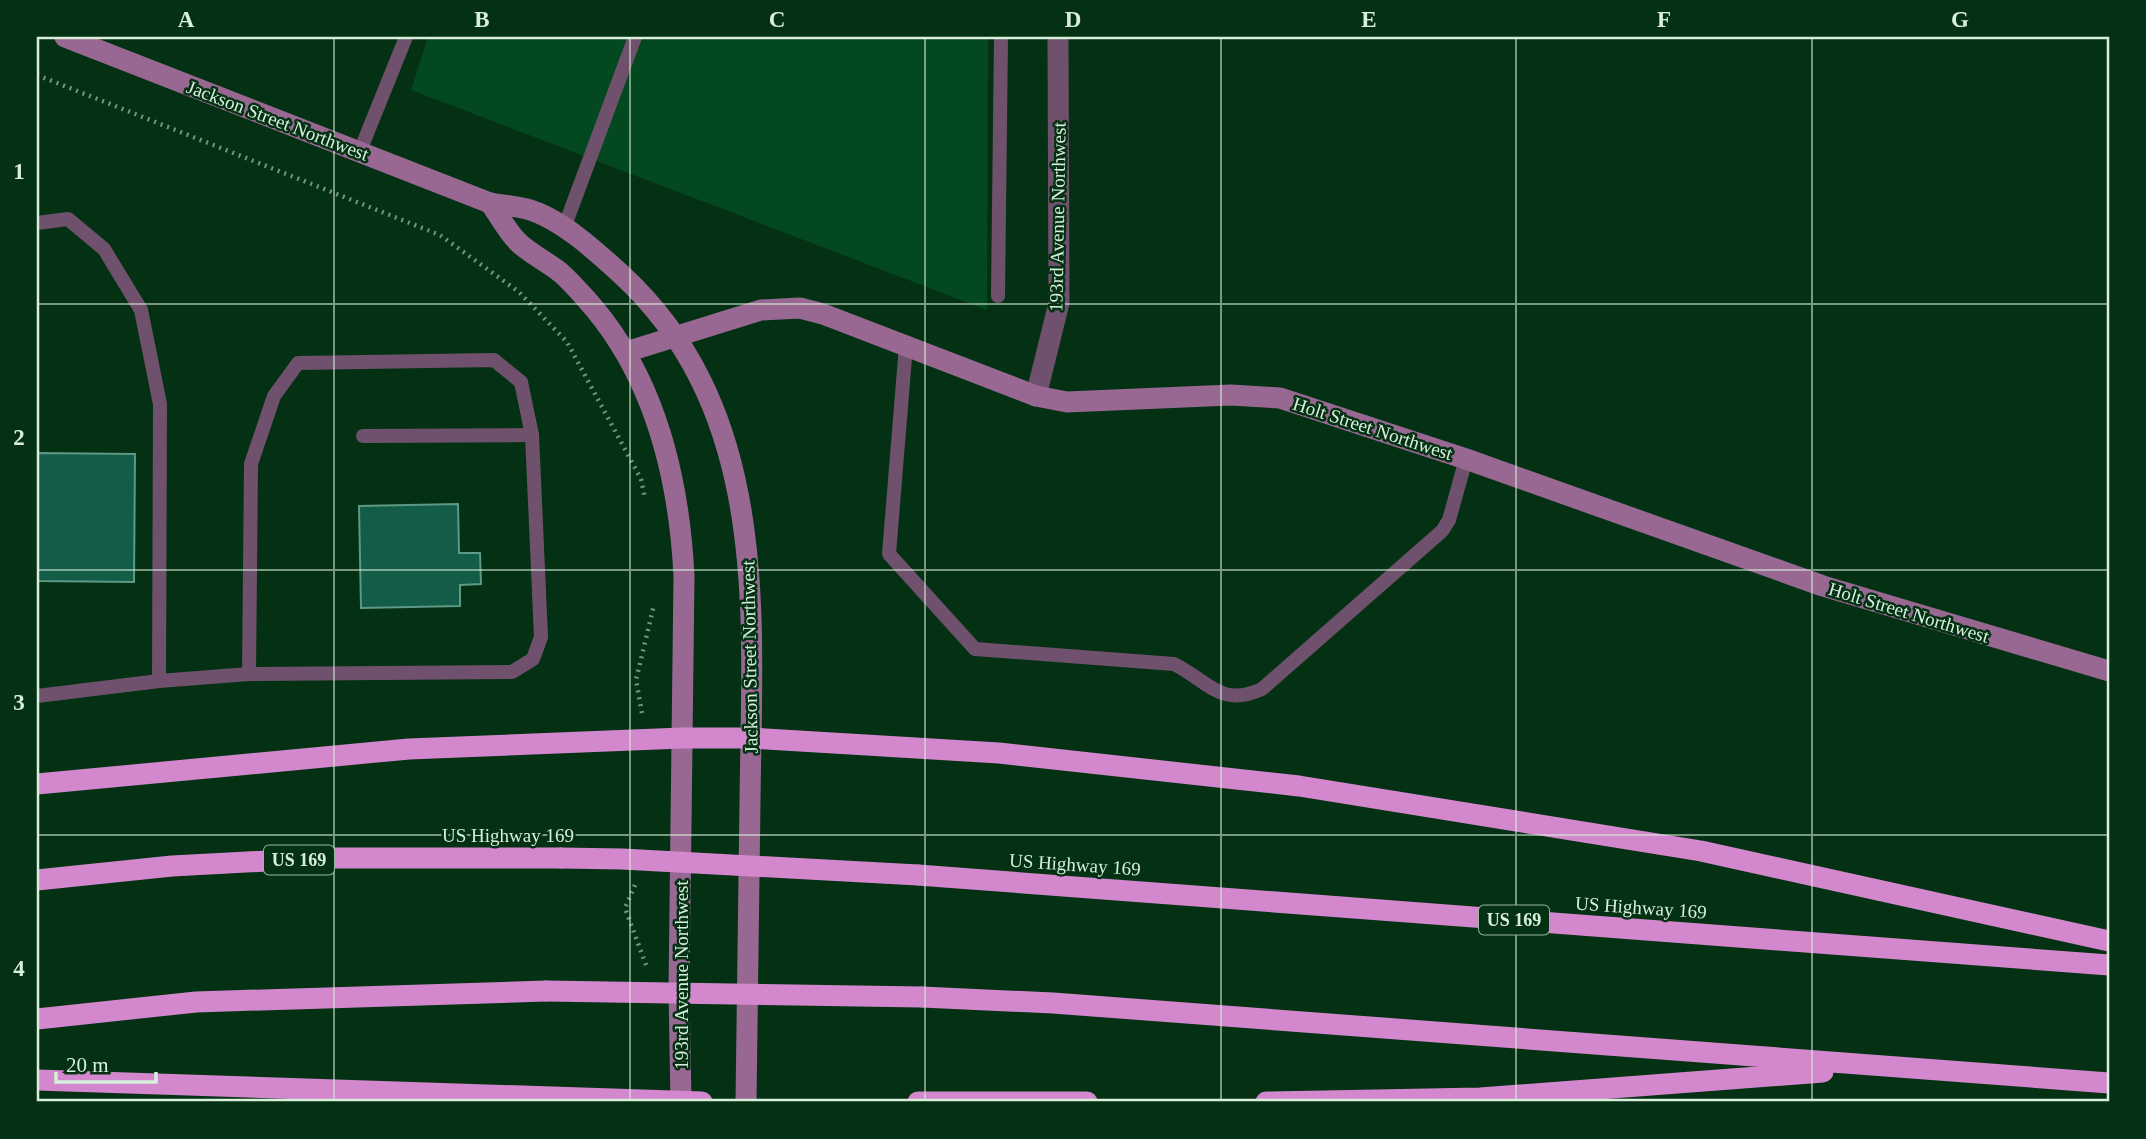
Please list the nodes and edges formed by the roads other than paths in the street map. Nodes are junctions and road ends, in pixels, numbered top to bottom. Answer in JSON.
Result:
{"nodes":[{"id":1,"x":65,"y":37,"type":"edge"},
{"id":2,"x":406,"y":37,"type":"edge"},
{"id":3,"x":635,"y":37,"type":"edge"},
{"id":4,"x":1001,"y":37,"type":"edge"},
{"id":5,"x":1058,"y":37,"type":"edge"},
{"id":6,"x":360,"y":151,"type":"junction"},
{"id":7,"x":490,"y":203,"type":"junction"},
{"id":8,"x":37,"y":223,"type":"edge"},
{"id":9,"x":564,"y":228,"type":"junction"},
{"id":10,"x":998,"y":296,"type":"dead end"},
{"id":11,"x":675,"y":336,"type":"junction"},
{"id":12,"x":906,"y":345,"type":"junction"},
{"id":13,"x":626,"y":352,"type":"junction"},
{"id":14,"x":1036,"y":396,"type":"junction"},
{"id":15,"x":532,"y":435,"type":"junction"},
{"id":16,"x":363,"y":436,"type":"dead end"},
{"id":17,"x":1466,"y":459,"type":"junction"},
{"id":18,"x":2109,"y":671,"type":"edge"},
{"id":19,"x":249,"y":674,"type":"junction"},
{"id":20,"x":159,"y":681,"type":"junction"},
{"id":21,"x":37,"y":696,"type":"edge"},
{"id":22,"x":682,"y":738,"type":"junction"},
{"id":23,"x":750,"y":738,"type":"junction"},
{"id":24,"x":37,"y":784,"type":"edge"},
{"id":25,"x":37,"y":880,"type":"edge"},
{"id":26,"x":2109,"y":941,"type":"edge"},
{"id":27,"x":2109,"y":965,"type":"edge"},
{"id":28,"x":37,"y":1019,"type":"edge"},
{"id":29,"x":1894,"y":1067,"type":"junction"},
{"id":30,"x":37,"y":1080,"type":"edge"},
{"id":31,"x":2109,"y":1083,"type":"edge"},
{"id":32,"x":688,"y":1102,"type":"edge"},
{"id":33,"x":747,"y":1102,"type":"edge"},
{"id":34,"x":918,"y":1102,"type":"edge"},
{"id":35,"x":1087,"y":1102,"type":"edge"},
{"id":36,"x":1266,"y":1102,"type":"edge"}],
"edges":[{"from":1,"to":6,"type":"street","name":"Jackson Street Northwest"},
{"from":2,"to":6,"type":"lane"},
{"from":3,"to":9,"type":"lane"},
{"from":4,"to":10,"type":"lane"},
{"from":5,"to":14,"type":"street","name":"193rd Avenue Northwest"},
{"from":6,"to":7,"type":"street","name":"Jackson Street Northwest"},
{"from":7,"to":9,"type":"street","name":"Jackson Street Northwest"},
{"from":7,"to":13,"type":"street"},
{"from":8,"to":20,"type":"lane"},
{"from":9,"to":11,"type":"street","name":"Jackson Street Northwest"},
{"from":11,"to":12,"type":"street","name":"Holt Street Northwest"},
{"from":11,"to":13,"type":"street","name":"Holt Street Northwest"},
{"from":11,"to":23,"type":"street","name":"Jackson Street Northwest"},
{"from":12,"to":14,"type":"street","name":"Holt Street Northwest"},
{"from":12,"to":17,"type":"lane"},
{"from":13,"to":22,"type":"street"},
{"from":14,"to":17,"type":"street","name":"Holt Street Northwest"},
{"from":15,"to":16,"type":"lane"},
{"from":15,"to":19,"type":"lane"},
{"from":15,"to":19,"type":"lane"},
{"from":17,"to":18,"type":"street","name":"Holt Street Northwest"},
{"from":19,"to":20,"type":"lane"},
{"from":20,"to":21,"type":"lane"},
{"from":22,"to":23,"type":"highway"},
{"from":22,"to":24,"type":"highway"},
{"from":22,"to":32,"type":"street","name":"193rd Avenue Northwest"},
{"from":23,"to":26,"type":"highway"},
{"from":23,"to":33,"type":"street","name":"Jackson Street Northwest"},
{"from":25,"to":27,"type":"highway","name":"US Highway 169","number":"US 169","bridge":true},
{"from":28,"to":29,"type":"highway","bridge":true},
{"from":29,"to":31,"type":"highway"},
{"from":29,"to":36,"type":"highway"},
{"from":30,"to":32,"type":"highway"},
{"from":34,"to":35,"type":"highway"}]}
